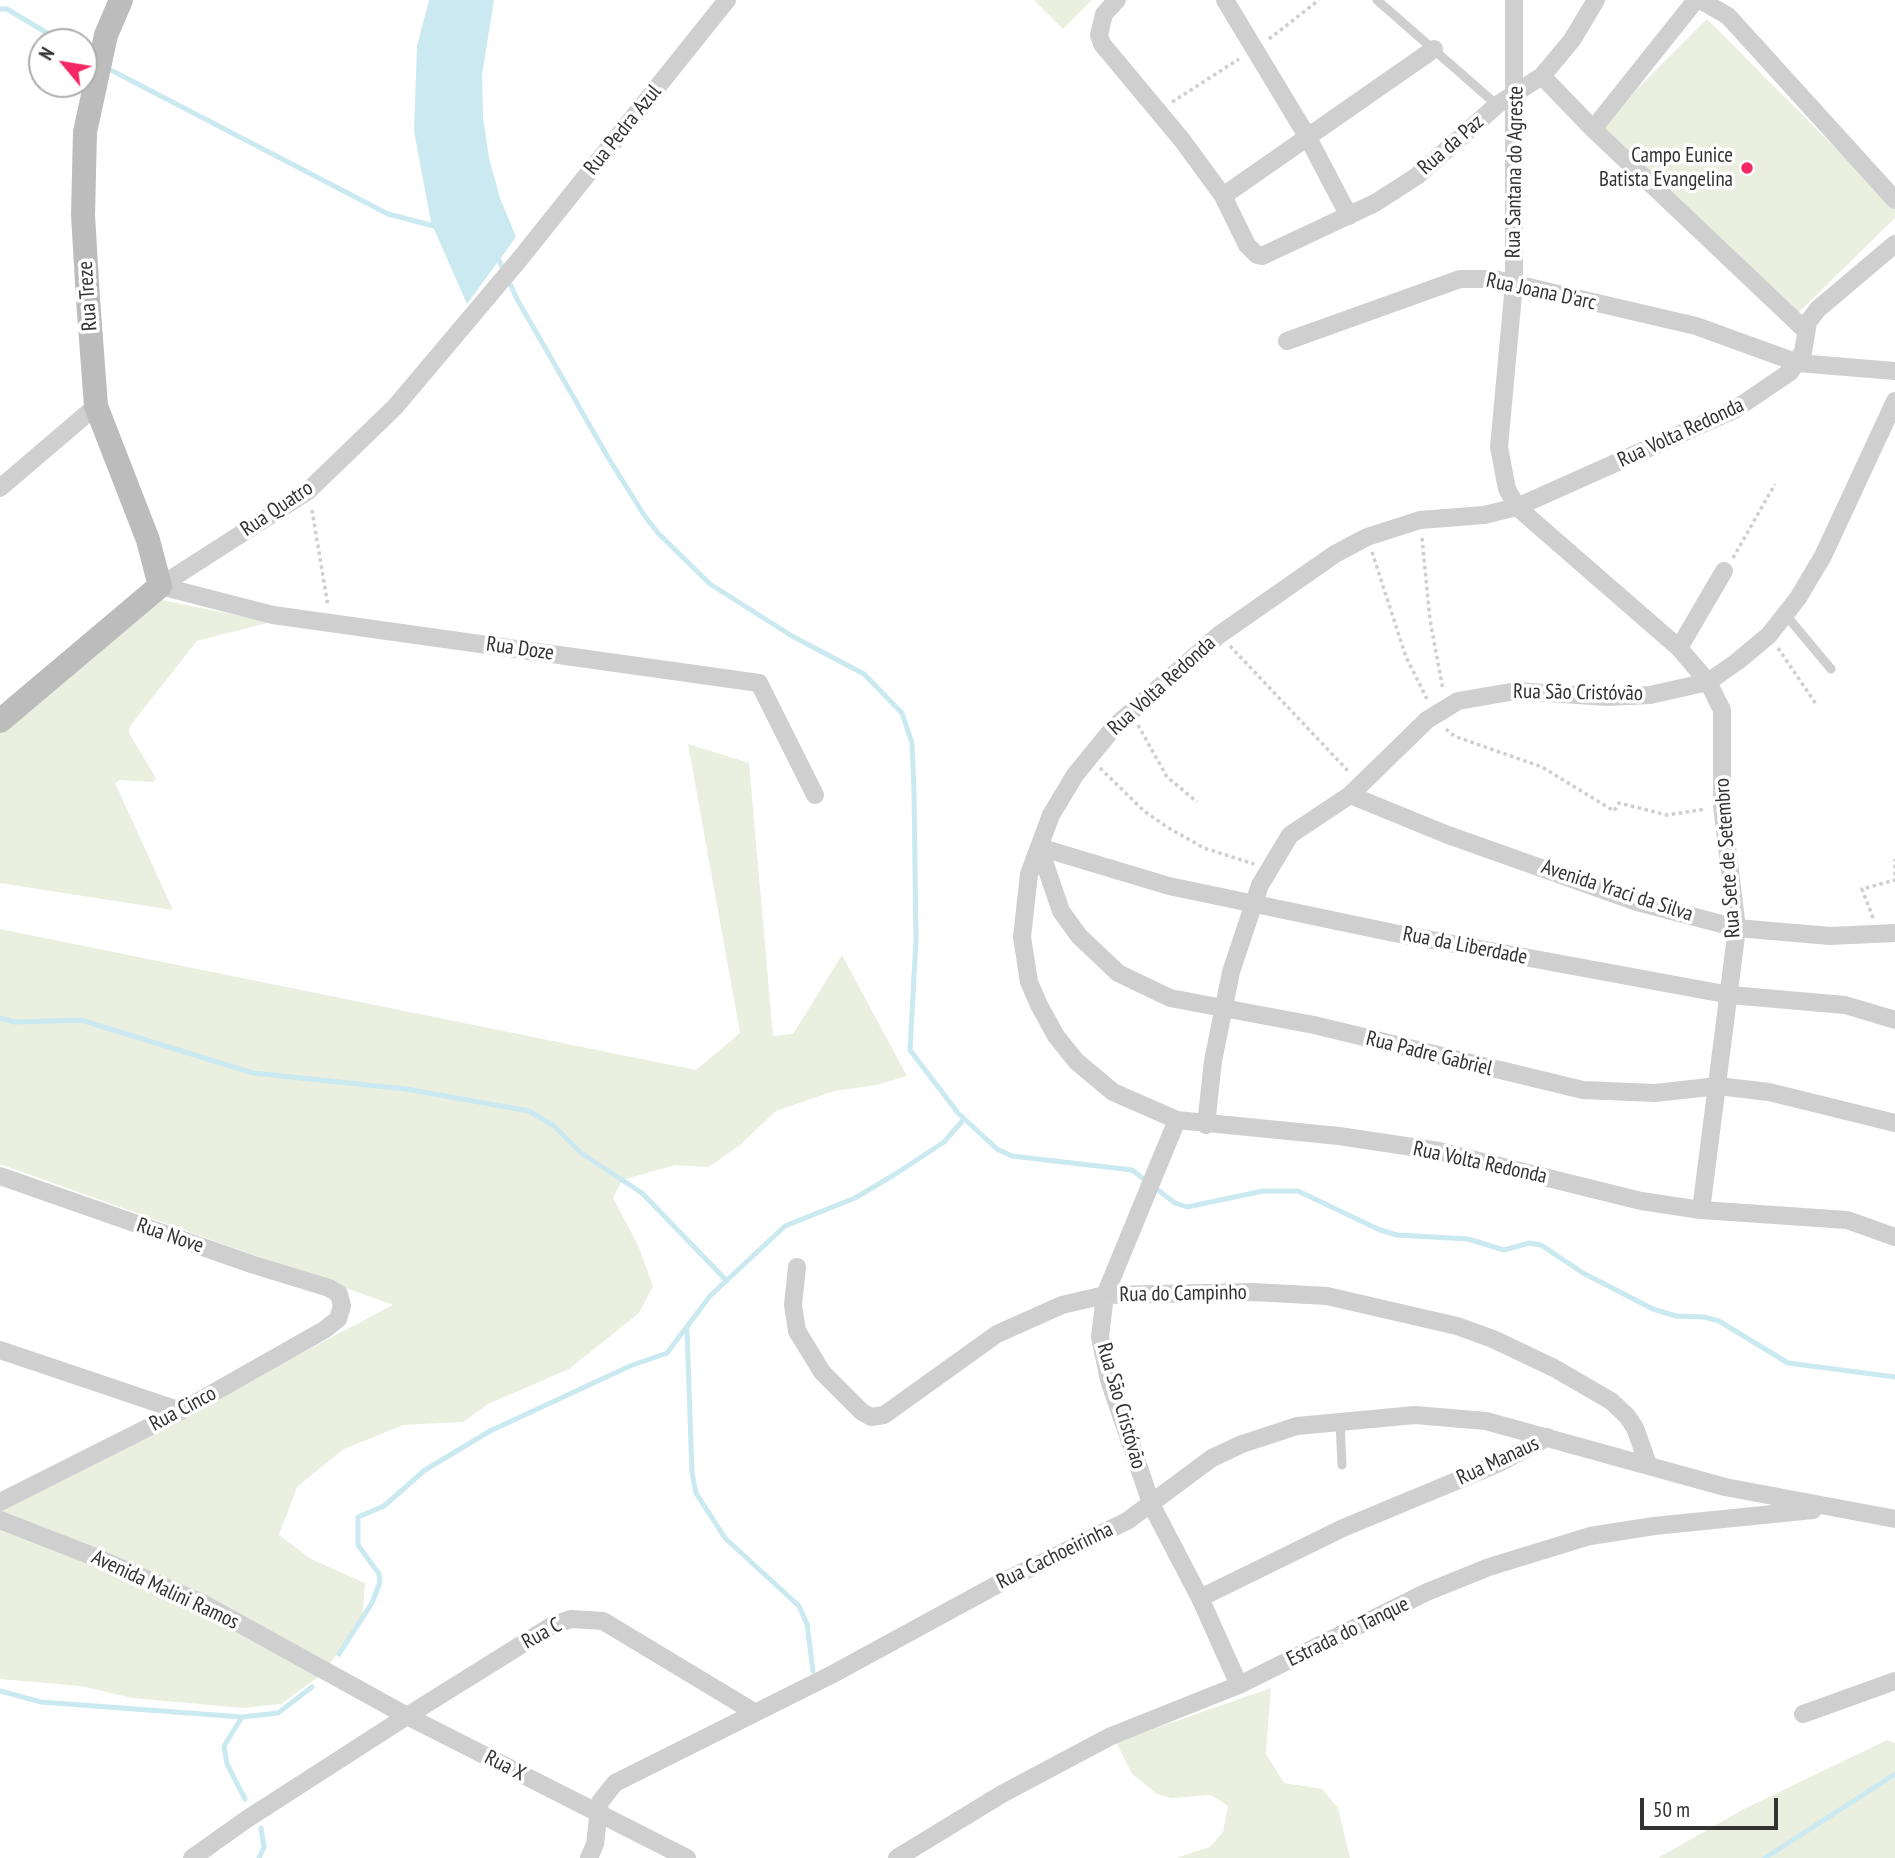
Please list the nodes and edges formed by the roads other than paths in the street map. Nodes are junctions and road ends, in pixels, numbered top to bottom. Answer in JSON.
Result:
{"nodes":[{"id":1,"x":121,"y":0,"type":"edge"},
{"id":2,"x":727,"y":0,"type":"edge"},
{"id":3,"x":1117,"y":0,"type":"edge"},
{"id":4,"x":1225,"y":0,"type":"edge"},
{"id":5,"x":1377,"y":0,"type":"edge"},
{"id":6,"x":1514,"y":0,"type":"edge"},
{"id":7,"x":1596,"y":0,"type":"edge"},
{"id":8,"x":1698,"y":0,"type":"edge"},
{"id":9,"x":1434,"y":49,"type":"junction"},
{"id":10,"x":1542,"y":76,"type":"junction"},
{"id":11,"x":1517,"y":90,"type":"junction"},
{"id":12,"x":1497,"y":105,"type":"junction"},
{"id":13,"x":1593,"y":129,"type":"junction"},
{"id":14,"x":1307,"y":136,"type":"junction"},
{"id":15,"x":1223,"y":196,"type":"junction"},
{"id":16,"x":1895,"y":200,"type":"edge"},
{"id":17,"x":1349,"y":216,"type":"junction"},
{"id":18,"x":1895,"y":244,"type":"edge"},
{"id":19,"x":519,"y":260,"type":"joint"},
{"id":20,"x":1514,"y":284,"type":"junction"},
{"id":21,"x":1805,"y":330,"type":"junction"},
{"id":22,"x":1287,"y":341,"type":"dead end"},
{"id":23,"x":1797,"y":363,"type":"junction"},
{"id":24,"x":1895,"y":371,"type":"edge"},
{"id":25,"x":1895,"y":401,"type":"edge"},
{"id":26,"x":96,"y":406,"type":"junction"},
{"id":27,"x":0,"y":488,"type":"edge"},
{"id":28,"x":1517,"y":507,"type":"junction"},
{"id":29,"x":1724,"y":571,"type":"road end"},
{"id":30,"x":160,"y":586,"type":"junction"},
{"id":31,"x":1785,"y":614,"type":"junction"},
{"id":32,"x":1679,"y":648,"type":"junction"},
{"id":33,"x":1830,"y":669,"type":"dead end"},
{"id":34,"x":1708,"y":682,"type":"junction"},
{"id":35,"x":0,"y":721,"type":"edge"},
{"id":36,"x":1355,"y":790,"type":"junction"},
{"id":37,"x":815,"y":795,"type":"dead end"},
{"id":38,"x":1039,"y":847,"type":"junction"},
{"id":39,"x":1253,"y":903,"type":"junction"},
{"id":40,"x":1737,"y":928,"type":"junction"},
{"id":41,"x":1887,"y":933,"type":"edge"},
{"id":42,"x":1730,"y":995,"type":"junction"},
{"id":43,"x":1223,"y":1010,"type":"junction"},
{"id":44,"x":1895,"y":1020,"type":"edge"},
{"id":45,"x":1718,"y":1086,"type":"junction"},
{"id":46,"x":1177,"y":1119,"type":"junction"},
{"id":47,"x":1895,"y":1123,"type":"edge"},
{"id":48,"x":1206,"y":1125,"type":"junction"},
{"id":49,"x":0,"y":1177,"type":"edge"},
{"id":50,"x":1701,"y":1210,"type":"junction"},
{"id":51,"x":1895,"y":1237,"type":"edge"},
{"id":52,"x":797,"y":1267,"type":"dead end"},
{"id":53,"x":339,"y":1294,"type":"joint"},
{"id":54,"x":1105,"y":1295,"type":"junction"},
{"id":55,"x":0,"y":1350,"type":"edge"},
{"id":56,"x":181,"y":1411,"type":"junction"},
{"id":57,"x":1340,"y":1420,"type":"junction"},
{"id":58,"x":1548,"y":1437,"type":"junction"},
{"id":59,"x":1648,"y":1464,"type":"junction"},
{"id":60,"x":1342,"y":1465,"type":"dead end"},
{"id":61,"x":0,"y":1503,"type":"edge"},
{"id":62,"x":1152,"y":1506,"type":"junction"},
{"id":63,"x":1833,"y":1508,"type":"junction"},
{"id":64,"x":1895,"y":1519,"type":"edge"},
{"id":65,"x":0,"y":1520,"type":"edge"},
{"id":66,"x":1200,"y":1598,"type":"junction"},
{"id":67,"x":324,"y":1671,"type":"joint"},
{"id":68,"x":1895,"y":1681,"type":"edge"},
{"id":69,"x":1239,"y":1685,"type":"junction"},
{"id":70,"x":754,"y":1712,"type":"junction"},
{"id":71,"x":1803,"y":1714,"type":"dead end"},
{"id":72,"x":407,"y":1716,"type":"junction"},
{"id":73,"x":597,"y":1814,"type":"junction"},
{"id":74,"x":192,"y":1858,"type":"edge"},
{"id":75,"x":589,"y":1858,"type":"edge"},
{"id":76,"x":687,"y":1858,"type":"edge"},
{"id":77,"x":897,"y":1858,"type":"edge"}],
"edges":[{"from":1,"to":26,"type":"street","name":"Rua Treze"},
{"from":2,"to":19,"type":"street","name":"Rua Pedra Azul"},
{"from":3,"to":15,"type":"street"},
{"from":4,"to":14,"type":"street"},
{"from":5,"to":9,"type":"lane"},
{"from":6,"to":11,"type":"street","name":"Rua Santana do Agreste"},
{"from":7,"to":10,"type":"street","name":"Rua da Paz"},
{"from":8,"to":13,"type":"street"},
{"from":8,"to":16,"type":"street"},
{"from":9,"to":12,"type":"lane"},
{"from":9,"to":14,"type":"street"},
{"from":10,"to":11,"type":"street","name":"Rua da Paz"},
{"from":10,"to":13,"type":"street"},
{"from":11,"to":12,"type":"street","name":"Rua da Paz"},
{"from":11,"to":20,"type":"street","name":"Rua Santana do Agreste"},
{"from":12,"to":17,"type":"street","name":"Rua da Paz"},
{"from":13,"to":21,"type":"street"},
{"from":14,"to":15,"type":"street"},
{"from":14,"to":17,"type":"street"},
{"from":15,"to":17,"type":"street","name":"Rua da Paz"},
{"from":18,"to":21,"type":"street"},
{"from":19,"to":30,"type":"street","name":"Rua Quatro"},
{"from":20,"to":22,"type":"street","name":"Rua Joana D'arc"},
{"from":20,"to":23,"type":"street","name":"Rua Joana D'arc"},
{"from":20,"to":28,"type":"street","name":"Rua Santana do Agreste"},
{"from":21,"to":23,"type":"street"},
{"from":23,"to":24,"type":"street"},
{"from":23,"to":28,"type":"street","name":"Rua Volta Redonda"},
{"from":25,"to":31,"type":"street","name":"Rua São Cristóvão"},
{"from":26,"to":27,"type":"street"},
{"from":26,"to":30,"type":"street","name":"Rua Treze"},
{"from":28,"to":32,"type":"street","name":"Rua Sete de Setembro"},
{"from":28,"to":38,"type":"street","name":"Rua Volta Redonda"},
{"from":29,"to":32,"type":"street"},
{"from":30,"to":35,"type":"street","name":"Rua Quatro"},
{"from":30,"to":37,"type":"street","name":"Rua Doze"},
{"from":31,"to":33,"type":"lane"},
{"from":31,"to":34,"type":"street","name":"Rua São Cristóvão"},
{"from":32,"to":34,"type":"street","name":"Rua Sete de Setembro"},
{"from":34,"to":36,"type":"street","name":"Rua São Cristóvão"},
{"from":34,"to":40,"type":"street","name":"Rua Sete de Setembro"},
{"from":36,"to":39,"type":"street","name":"Rua São Cristóvão"},
{"from":36,"to":40,"type":"street","name":"Avenida Yraci da Silva"},
{"from":38,"to":39,"type":"street","name":"Rua da Liberdade"},
{"from":38,"to":43,"type":"street","name":"Rua Padre Gabriel"},
{"from":38,"to":46,"type":"street","name":"Rua Volta Redonda"},
{"from":39,"to":42,"type":"street","name":"Rua da Liberdade"},
{"from":39,"to":43,"type":"street","name":"Rua São Cristóvão"},
{"from":40,"to":41,"type":"street","name":"Avenida Yraci da Silva"},
{"from":40,"to":42,"type":"street","name":"Rua Sete de Setembro"},
{"from":42,"to":44,"type":"street","name":"Rua da Liberdade"},
{"from":42,"to":45,"type":"street","name":"Rua Sete de Setembro"},
{"from":43,"to":45,"type":"street","name":"Rua Padre Gabriel"},
{"from":43,"to":48,"type":"street","name":"Rua São Cristóvão"},
{"from":45,"to":47,"type":"street","name":"Rua Padre Gabriel"},
{"from":45,"to":50,"type":"street","name":"Rua Sete de Setembro"},
{"from":46,"to":48,"type":"street","name":"Rua Volta Redonda"},
{"from":46,"to":54,"type":"street","name":"Rua São Cristóvão"},
{"from":48,"to":50,"type":"street","name":"Rua Volta Redonda"},
{"from":49,"to":53,"type":"street","name":"Rua Nove"},
{"from":50,"to":51,"type":"street","name":"Rua Volta Redonda"},
{"from":52,"to":54,"type":"street","name":"Rua do Campinho"},
{"from":53,"to":56,"type":"street","name":"Rua Cinco"},
{"from":54,"to":59,"type":"street","name":"Rua do Campinho"},
{"from":54,"to":62,"type":"street","name":"Rua São Cristóvão"},
{"from":55,"to":56,"type":"street"},
{"from":56,"to":61,"type":"street","name":"Rua Cinco"},
{"from":57,"to":58,"type":"street","name":"Rua Cachoeirinha"},
{"from":57,"to":60,"type":"lane"},
{"from":57,"to":62,"type":"street","name":"Rua Cachoeirinha"},
{"from":58,"to":59,"type":"street","name":"Rua Manaus"},
{"from":58,"to":66,"type":"street","name":"Rua Manaus"},
{"from":59,"to":63,"type":"street","name":"Rua Manaus"},
{"from":62,"to":66,"type":"street","name":"Rua São Cristóvão"},
{"from":62,"to":70,"type":"street","name":"Rua Cachoeirinha"},
{"from":63,"to":64,"type":"street","name":"Rua Manaus"},
{"from":63,"to":69,"type":"street","name":"Estrada do Tanque"},
{"from":65,"to":67,"type":"street","name":"Avenida Malini Ramos"},
{"from":66,"to":69,"type":"street","name":"Rua São Cristóvão"},
{"from":67,"to":72,"type":"street","name":"Rua X"},
{"from":68,"to":71,"type":"street"},
{"from":69,"to":77,"type":"street","name":"Estrada do Tanque"},
{"from":70,"to":72,"type":"street","name":"Rua C"},
{"from":70,"to":73,"type":"street","name":"Rua Cachoeirinha"},
{"from":72,"to":73,"type":"street","name":"Rua X"},
{"from":72,"to":74,"type":"street","name":"Rua C"},
{"from":73,"to":75,"type":"street"},
{"from":73,"to":76,"type":"street","name":"Rua X"}]}
